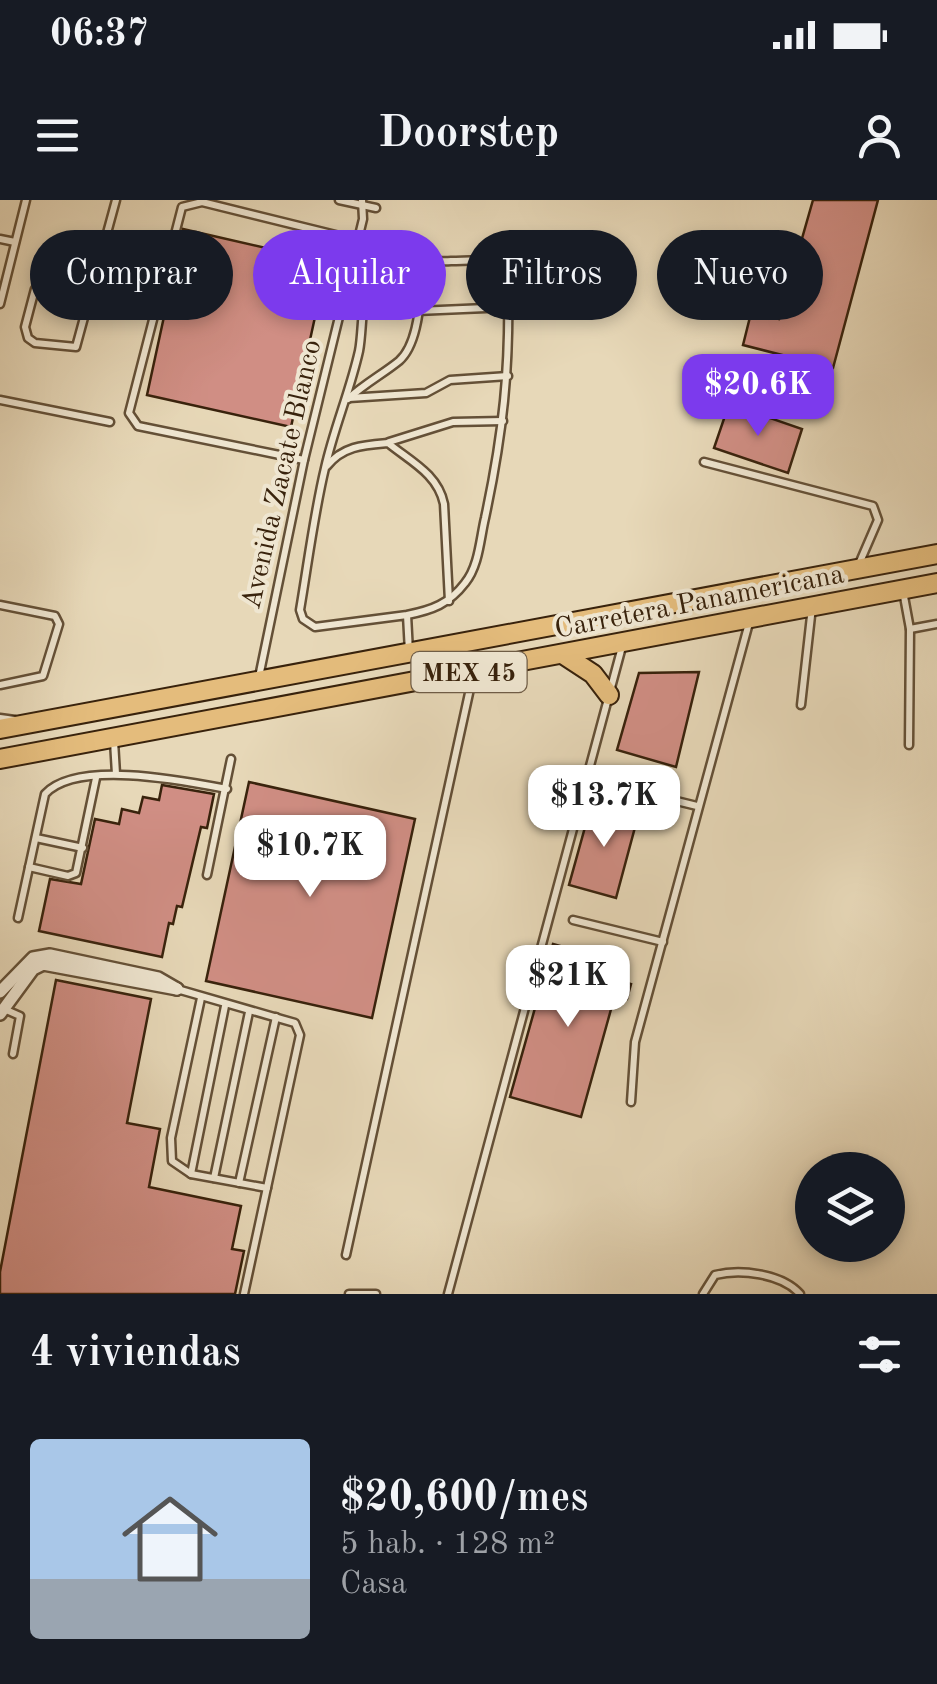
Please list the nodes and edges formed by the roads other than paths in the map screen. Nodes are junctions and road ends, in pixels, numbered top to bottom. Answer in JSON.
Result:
{"nodes":[{"id":1,"x":26,"y":200,"type":"edge"},
{"id":2,"x":116,"y":200,"type":"edge"},
{"id":3,"x":339,"y":200,"type":"edge"},
{"id":4,"x":362,"y":202,"type":"edge"},
{"id":5,"x":376,"y":204,"type":"edge"},
{"id":6,"x":364,"y":219,"type":"junction"},
{"id":7,"x":108,"y":230,"type":"edge"},
{"id":8,"x":315,"y":230,"type":"edge"},
{"id":9,"x":360,"y":230,"type":"edge"},
{"id":10,"x":0,"y":240,"type":"edge"},
{"id":11,"x":15,"y":242,"type":"junction"},
{"id":12,"x":0,"y":304,"type":"edge"},
{"id":13,"x":30,"y":308,"type":"edge"},
{"id":14,"x":83,"y":320,"type":"edge"},
{"id":15,"x":337,"y":320,"type":"edge"},
{"id":16,"x":362,"y":320,"type":"edge"},
{"id":17,"x":415,"y":320,"type":"edge"},
{"id":18,"x":508,"y":320,"type":"edge"},
{"id":19,"x":508,"y":376,"type":"junction"},
{"id":20,"x":348,"y":398,"type":"junction"},
{"id":21,"x":0,"y":400,"type":"edge"},
{"id":22,"x":504,"y":421,"type":"junction"},
{"id":23,"x":110,"y":422,"type":"dead end"},
{"id":24,"x":388,"y":442,"type":"junction"},
{"id":25,"x":304,"y":460,"type":"junction"},
{"id":26,"x":704,"y":462,"type":"dead end"},
{"id":27,"x":324,"y":472,"type":"junction"},
{"id":28,"x":937,"y":554,"type":"edge"},
{"id":29,"x":857,"y":570,"type":"junction"},
{"id":30,"x":937,"y":583,"type":"edge"},
{"id":31,"x":903,"y":589,"type":"junction"},
{"id":32,"x":449,"y":601,"type":"junction"},
{"id":33,"x":0,"y":605,"type":"edge"},
{"id":34,"x":812,"y":606,"type":"junction"},
{"id":35,"x":407,"y":615,"type":"junction"},
{"id":36,"x":751,"y":618,"type":"junction"},
{"id":37,"x":937,"y":624,"type":"edge"},
{"id":38,"x":910,"y":629,"type":"junction"},
{"id":39,"x":624,"y":642,"type":"junction"},
{"id":40,"x":408,"y":653,"type":"junction"},
{"id":41,"x":564,"y":655,"type":"junction"},
{"id":42,"x":375,"y":659,"type":"junction"},
{"id":43,"x":474,"y":671,"type":"junction"},
{"id":44,"x":258,"y":681,"type":"junction"},
{"id":45,"x":0,"y":685,"type":"edge"},
{"id":46,"x":378,"y":689,"type":"junction"},
{"id":47,"x":609,"y":695,"type":"junction"},
{"id":48,"x":801,"y":705,"type":"dead end"},
{"id":49,"x":0,"y":718,"type":"edge"},
{"id":50,"x":36,"y":722,"type":"junction"},
{"id":51,"x":0,"y":729,"type":"edge"},
{"id":52,"x":114,"y":740,"type":"junction"},
{"id":53,"x":909,"y":746,"type":"dead end"},
{"id":54,"x":0,"y":759,"type":"edge"},
{"id":55,"x":230,"y":759,"type":"dead end"},
{"id":56,"x":116,"y":774,"type":"junction"},
{"id":57,"x":96,"y":778,"type":"junction"},
{"id":58,"x":607,"y":784,"type":"dead end"},
{"id":59,"x":227,"y":789,"type":"junction"},
{"id":60,"x":697,"y":806,"type":"junction"},
{"id":61,"x":36,"y":838,"type":"junction"},
{"id":62,"x":83,"y":848,"type":"junction"},
{"id":63,"x":29,"y":868,"type":"junction"},
{"id":64,"x":207,"y":876,"type":"dead end"},
{"id":65,"x":18,"y":918,"type":"dead end"},
{"id":66,"x":573,"y":920,"type":"dead end"},
{"id":67,"x":662,"y":942,"type":"junction"},
{"id":68,"x":177,"y":989,"type":"junction"},
{"id":69,"x":0,"y":992,"type":"edge"},
{"id":70,"x":201,"y":998,"type":"junction"},
{"id":71,"x":226,"y":1006,"type":"junction"},
{"id":72,"x":2,"y":1011,"type":"edge"},
{"id":73,"x":249,"y":1012,"type":"junction"},
{"id":74,"x":276,"y":1017,"type":"junction"},
{"id":75,"x":14,"y":1054,"type":"dead end"},
{"id":76,"x":631,"y":1102,"type":"dead end"},
{"id":77,"x":191,"y":1174,"type":"junction"},
{"id":78,"x":214,"y":1178,"type":"junction"},
{"id":79,"x":239,"y":1183,"type":"junction"},
{"id":80,"x":267,"y":1188,"type":"junction"},
{"id":81,"x":346,"y":1255,"type":"dead end"},
{"id":82,"x":244,"y":1294,"type":"edge"},
{"id":83,"x":349,"y":1294,"type":"edge"},
{"id":84,"x":376,"y":1294,"type":"edge"},
{"id":85,"x":448,"y":1294,"type":"edge"},
{"id":86,"x":702,"y":1294,"type":"edge"},
{"id":87,"x":800,"y":1294,"type":"edge"}],
"edges":[{"from":1,"to":11,"type":"lane"},
{"from":2,"to":7,"type":"lane"},
{"from":3,"to":4,"type":"lane"},
{"from":4,"to":5,"type":"lane"},
{"from":4,"to":6,"type":"lane","name":"Avenida Zacate Blanco"},
{"from":5,"to":6,"type":"lane","name":"Avenida Zacate Blanco"},
{"from":6,"to":9,"type":"lane","name":"Avenida Zacate Blanco"},
{"from":8,"to":25,"type":"lane"},
{"from":10,"to":11,"type":"lane"},
{"from":11,"to":12,"type":"lane"},
{"from":13,"to":14,"type":"lane"},
{"from":15,"to":25,"type":"lane","name":"Avenida Zacate Blanco"},
{"from":16,"to":20,"type":"lane"},
{"from":17,"to":20,"type":"lane"},
{"from":18,"to":19,"type":"lane"},
{"from":19,"to":20,"type":"lane"},
{"from":19,"to":22,"type":"lane"},
{"from":20,"to":27,"type":"lane"},
{"from":21,"to":23,"type":"lane"},
{"from":22,"to":24,"type":"lane"},
{"from":22,"to":32,"type":"lane"},
{"from":24,"to":27,"type":"lane"},
{"from":24,"to":32,"type":"lane"},
{"from":25,"to":44,"type":"lane","name":"Avenida Zacate Blanco"},
{"from":26,"to":29,"type":"lane"},
{"from":27,"to":35,"type":"lane"},
{"from":28,"to":29,"type":"main road","name":"Carretera Panamericana","number":"MEX 45"},
{"from":29,"to":40,"type":"main road","name":"Carretera Panamericana","number":"MEX 45"},
{"from":30,"to":31,"type":"main road","name":"Carretera Panamericana","number":"MEX 45"},
{"from":31,"to":34,"type":"main road","name":"Carretera Panamericana","number":"MEX 45"},
{"from":31,"to":38,"type":"lane"},
{"from":32,"to":35,"type":"lane"},
{"from":33,"to":45,"type":"lane"},
{"from":34,"to":36,"type":"main road","name":"Carretera Panamericana","number":"MEX 45"},
{"from":34,"to":48,"type":"lane"},
{"from":35,"to":40,"type":"lane"},
{"from":36,"to":39,"type":"main road","name":"Carretera Panamericana","number":"MEX 45"},
{"from":36,"to":60,"type":"lane"},
{"from":37,"to":38,"type":"lane"},
{"from":38,"to":53,"type":"lane"},
{"from":39,"to":41,"type":"main road","name":"Carretera Panamericana","number":"MEX 45"},
{"from":39,"to":47,"type":"lane"},
{"from":40,"to":42,"type":"main road","name":"Carretera Panamericana","number":"MEX 45"},
{"from":41,"to":43,"type":"main road","name":"Carretera Panamericana","number":"MEX 45"},
{"from":41,"to":47,"type":"main road"},
{"from":42,"to":44,"type":"main road","name":"Carretera Panamericana","number":"MEX 45"},
{"from":42,"to":46,"type":"main road"},
{"from":43,"to":46,"type":"main road","name":"Carretera Panamericana","number":"MEX 45"},
{"from":43,"to":81,"type":"lane"},
{"from":44,"to":50,"type":"main road","name":"Carretera Panamericana","number":"MEX 45"},
{"from":46,"to":52,"type":"main road","name":"Carretera Panamericana","number":"MEX 45"},
{"from":47,"to":85,"type":"lane"},
{"from":49,"to":50,"type":"lane"},
{"from":50,"to":51,"type":"main road","name":"Carretera Panamericana","number":"MEX 45"},
{"from":52,"to":54,"type":"main road","name":"Carretera Panamericana","number":"MEX 45"},
{"from":52,"to":56,"type":"lane"},
{"from":55,"to":59,"type":"lane"},
{"from":56,"to":57,"type":"lane"},
{"from":56,"to":59,"type":"lane"},
{"from":57,"to":61,"type":"lane"},
{"from":57,"to":62,"type":"lane"},
{"from":58,"to":60,"type":"lane"},
{"from":59,"to":64,"type":"lane"},
{"from":60,"to":67,"type":"lane"},
{"from":61,"to":62,"type":"lane"},
{"from":61,"to":63,"type":"lane"},
{"from":62,"to":63,"type":"lane"},
{"from":63,"to":65,"type":"lane"},
{"from":66,"to":67,"type":"lane"},
{"from":67,"to":76,"type":"lane"},
{"from":68,"to":69,"type":"street"},
{"from":68,"to":70,"type":"lane"},
{"from":68,"to":72,"type":"street"},
{"from":70,"to":71,"type":"lane"},
{"from":70,"to":77,"type":"lane"},
{"from":71,"to":73,"type":"lane"},
{"from":71,"to":77,"type":"lane"},
{"from":72,"to":75,"type":"lane"},
{"from":73,"to":74,"type":"lane"},
{"from":73,"to":78,"type":"lane"},
{"from":74,"to":79,"type":"lane"},
{"from":74,"to":80,"type":"lane"},
{"from":77,"to":78,"type":"lane"},
{"from":78,"to":79,"type":"lane"},
{"from":79,"to":80,"type":"lane"},
{"from":80,"to":82,"type":"lane"},
{"from":83,"to":84,"type":"lane"},
{"from":86,"to":87,"type":"lane"}]}
